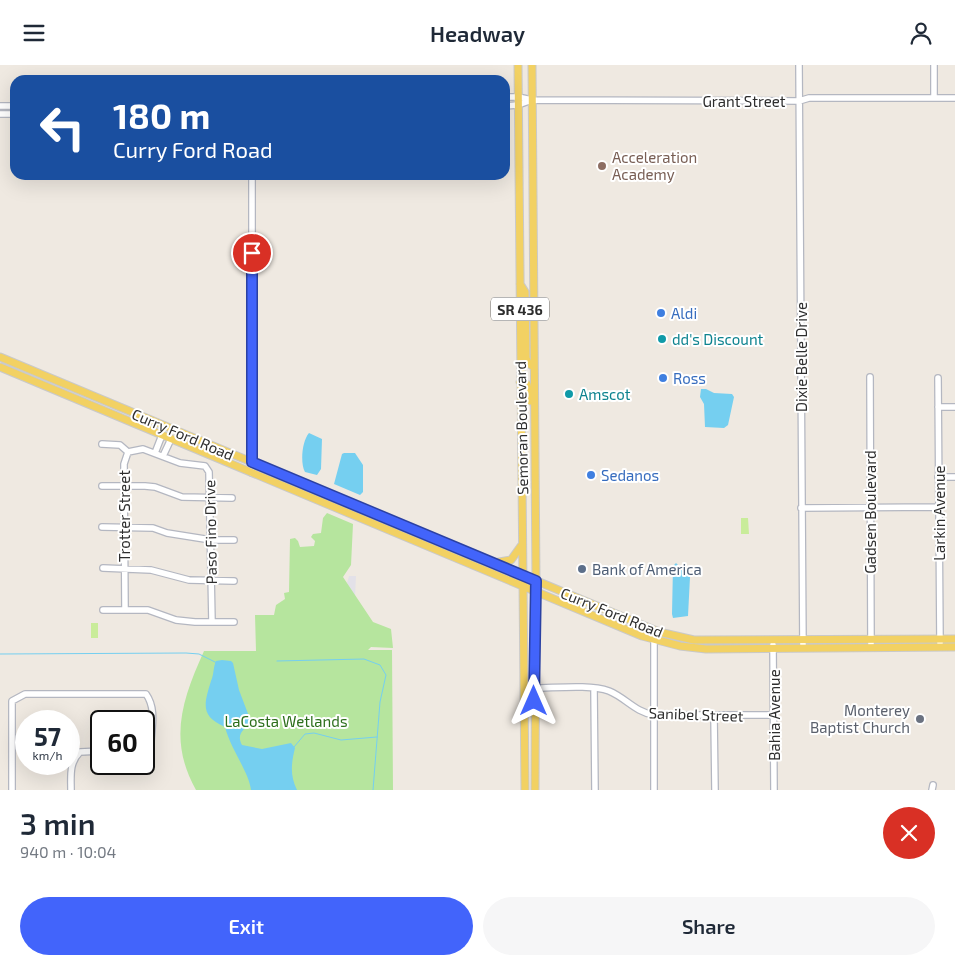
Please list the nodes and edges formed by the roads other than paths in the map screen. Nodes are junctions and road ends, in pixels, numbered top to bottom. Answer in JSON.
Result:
{"nodes":[{"id":1,"x":518,"y":65,"type":"edge"},
{"id":2,"x":532,"y":65,"type":"edge"},
{"id":3,"x":799,"y":65,"type":"edge"},
{"id":4,"x":934,"y":65,"type":"edge"},
{"id":5,"x":510,"y":97,"type":"edge"},
{"id":6,"x":518,"y":97,"type":"junction"},
{"id":7,"x":934,"y":98,"type":"junction"},
{"id":8,"x":955,"y":98,"type":"edge"},
{"id":9,"x":532,"y":100,"type":"junction"},
{"id":10,"x":799,"y":101,"type":"junction"},
{"id":11,"x":518,"y":105,"type":"junction"},
{"id":12,"x":510,"y":106,"type":"edge"},
{"id":13,"x":252,"y":180,"type":"edge"},
{"id":14,"x":519,"y":212,"type":"junction"},
{"id":15,"x":533,"y":236,"type":"junction"},
{"id":16,"x":520,"y":283,"type":"junction"},
{"id":17,"x":0,"y":357,"type":"edge"},
{"id":18,"x":0,"y":367,"type":"edge"},
{"id":19,"x":534,"y":367,"type":"junction"},
{"id":20,"x":870,"y":377,"type":"dead end"},
{"id":21,"x":938,"y":378,"type":"dead end"},
{"id":22,"x":520,"y":382,"type":"junction"},
{"id":23,"x":75,"y":398,"type":"junction"},
{"id":24,"x":114,"y":405,"type":"junction"},
{"id":25,"x":938,"y":407,"type":"junction"},
{"id":26,"x":955,"y":407,"type":"edge"},
{"id":27,"x":98,"y":408,"type":"junction"},
{"id":28,"x":534,"y":411,"type":"junction"},
{"id":29,"x":164,"y":425,"type":"junction"},
{"id":30,"x":162,"y":435,"type":"junction"},
{"id":31,"x":171,"y":439,"type":"junction"},
{"id":32,"x":102,"y":444,"type":"dead end"},
{"id":33,"x":214,"y":447,"type":"junction"},
{"id":34,"x":128,"y":452,"type":"junction"},
{"id":35,"x":155,"y":453,"type":"junction"},
{"id":36,"x":163,"y":456,"type":"junction"},
{"id":37,"x":252,"y":462,"type":"junction"},
{"id":38,"x":252,"y":473,"type":"junction"},
{"id":39,"x":938,"y":477,"type":"junction"},
{"id":40,"x":955,"y":477,"type":"edge"},
{"id":41,"x":102,"y":486,"type":"dead end"},
{"id":42,"x":124,"y":486,"type":"junction"},
{"id":43,"x":211,"y":498,"type":"junction"},
{"id":44,"x":232,"y":498,"type":"dead end"},
{"id":45,"x":320,"y":501,"type":"junction"},
{"id":46,"x":870,"y":507,"type":"junction"},
{"id":47,"x":939,"y":507,"type":"junction"},
{"id":48,"x":801,"y":508,"type":"junction"},
{"id":49,"x":373,"y":513,"type":"junction"},
{"id":50,"x":372,"y":523,"type":"junction"},
{"id":51,"x":102,"y":527,"type":"dead end"},
{"id":52,"x":124,"y":527,"type":"junction"},
{"id":53,"x":430,"y":537,"type":"junction"},
{"id":54,"x":211,"y":540,"type":"junction"},
{"id":55,"x":234,"y":540,"type":"dead end"},
{"id":56,"x":522,"y":543,"type":"junction"},
{"id":57,"x":492,"y":563,"type":"junction"},
{"id":58,"x":103,"y":568,"type":"dead end"},
{"id":59,"x":125,"y":568,"type":"junction"},
{"id":60,"x":523,"y":575,"type":"junction"},
{"id":61,"x":211,"y":581,"type":"junction"},
{"id":62,"x":234,"y":581,"type":"dead end"},
{"id":63,"x":536,"y":581,"type":"junction"},
{"id":64,"x":523,"y":587,"type":"junction"},
{"id":65,"x":536,"y":592,"type":"junction"},
{"id":66,"x":125,"y":609,"type":"junction"},
{"id":67,"x":103,"y":610,"type":"dead end"},
{"id":68,"x":212,"y":622,"type":"junction"},
{"id":69,"x":234,"y":622,"type":"dead end"},
{"id":70,"x":654,"y":639,"type":"junction"},
{"id":71,"x":939,"y":639,"type":"junction"},
{"id":72,"x":955,"y":639,"type":"edge"},
{"id":73,"x":694,"y":640,"type":"junction"},
{"id":74,"x":773,"y":644,"type":"junction"},
{"id":75,"x":803,"y":644,"type":"junction"},
{"id":76,"x":871,"y":644,"type":"junction"},
{"id":77,"x":941,"y":647,"type":"junction"},
{"id":78,"x":955,"y":647,"type":"edge"},
{"id":79,"x":534,"y":688,"type":"junction"},
{"id":80,"x":594,"y":688,"type":"junction"},
{"id":81,"x":152,"y":710,"type":"edge"},
{"id":82,"x":654,"y":715,"type":"junction"},
{"id":83,"x":774,"y":715,"type":"junction"},
{"id":84,"x":714,"y":716,"type":"junction"},
{"id":85,"x":90,"y":752,"type":"edge"},
{"id":86,"x":12,"y":790,"type":"edge"},
{"id":87,"x":71,"y":790,"type":"edge"},
{"id":88,"x":526,"y":790,"type":"edge"},
{"id":89,"x":535,"y":790,"type":"edge"},
{"id":90,"x":595,"y":790,"type":"edge"},
{"id":91,"x":654,"y":790,"type":"edge"},
{"id":92,"x":714,"y":790,"type":"edge"},
{"id":93,"x":774,"y":790,"type":"edge"}],
"edges":[{"from":1,"to":6,"type":"main road","name":"Semoran Boulevard","number":"SR 436"},
{"from":2,"to":9,"type":"main road","name":"Semoran Boulevard","number":"SR 436"},
{"from":3,"to":10,"type":"street","name":"Dixie Belle Drive"},
{"from":4,"to":7,"type":"street"},
{"from":5,"to":6,"type":"street","name":"Grant Street"},
{"from":6,"to":9,"type":"street","name":"Grant Street"},
{"from":6,"to":11,"type":"main road","name":"Semoran Boulevard","number":"SR 436"},
{"from":7,"to":8,"type":"street","name":"Grant Street"},
{"from":7,"to":10,"type":"street","name":"Grant Street"},
{"from":9,"to":10,"type":"street","name":"Grant Street"},
{"from":9,"to":11,"type":"street","name":"Grant Street"},
{"from":9,"to":15,"type":"main road","name":"Semoran Boulevard","number":"SR 436"},
{"from":10,"to":48,"type":"street","name":"Dixie Belle Drive"},
{"from":11,"to":12,"type":"street","name":"Grant Street"},
{"from":11,"to":14,"type":"main road","name":"Semoran Boulevard","number":"SR 436"},
{"from":13,"to":37,"type":"street"},
{"from":14,"to":15,"type":"main road"},
{"from":14,"to":16,"type":"main road","name":"Semoran Boulevard","number":"SR 436"},
{"from":15,"to":19,"type":"main road","name":"Semoran Boulevard","number":"SR 436"},
{"from":16,"to":19,"type":"main road"},
{"from":16,"to":22,"type":"main road","name":"Semoran Boulevard","number":"SR 436"},
{"from":17,"to":24,"type":"main road","name":"Curry Ford Road"},
{"from":18,"to":23,"type":"main road","name":"Curry Ford Road"},
{"from":19,"to":28,"type":"main road","name":"Semoran Boulevard","number":"SR 436"},
{"from":20,"to":46,"type":"street","name":"Gadsen Boulevard"},
{"from":21,"to":25,"type":"street","name":"Larkin Avenue"},
{"from":22,"to":28,"type":"main road"},
{"from":22,"to":56,"type":"main road","name":"Semoran Boulevard","number":"SR 436"},
{"from":23,"to":24,"type":"main road"},
{"from":23,"to":27,"type":"main road","name":"Curry Ford Road"},
{"from":24,"to":29,"type":"main road","name":"Curry Ford Road"},
{"from":25,"to":26,"type":"street"},
{"from":25,"to":39,"type":"street","name":"Larkin Avenue"},
{"from":27,"to":29,"type":"main road"},
{"from":27,"to":30,"type":"main road","name":"Curry Ford Road"},
{"from":28,"to":63,"type":"main road","name":"Semoran Boulevard","number":"SR 436"},
{"from":29,"to":33,"type":"main road","name":"Curry Ford Road"},
{"from":30,"to":31,"type":"main road","name":"Curry Ford Road"},
{"from":30,"to":33,"type":"main road"},
{"from":30,"to":35,"type":"street"},
{"from":31,"to":36,"type":"street"},
{"from":31,"to":38,"type":"main road","name":"Curry Ford Road"},
{"from":32,"to":34,"type":"street"},
{"from":33,"to":37,"type":"main road","name":"Curry Ford Road"},
{"from":34,"to":35,"type":"street","name":"Trotter Street"},
{"from":34,"to":42,"type":"street","name":"Trotter Street"},
{"from":35,"to":36,"type":"street","name":"Paso Fino Drive"},
{"from":36,"to":43,"type":"street","name":"Paso Fino Drive"},
{"from":37,"to":38,"type":"street"},
{"from":37,"to":49,"type":"main road","name":"Curry Ford Road"},
{"from":38,"to":45,"type":"main road","name":"Curry Ford Road"},
{"from":39,"to":40,"type":"street"},
{"from":39,"to":47,"type":"street","name":"Larkin Avenue"},
{"from":41,"to":42,"type":"street"},
{"from":42,"to":43,"type":"street"},
{"from":42,"to":52,"type":"street","name":"Trotter Street"},
{"from":43,"to":44,"type":"street"},
{"from":43,"to":54,"type":"street","name":"Paso Fino Drive"},
{"from":45,"to":49,"type":"main road"},
{"from":45,"to":50,"type":"main road","name":"Curry Ford Road"},
{"from":46,"to":47,"type":"street"},
{"from":46,"to":48,"type":"street"},
{"from":46,"to":76,"type":"street","name":"Gadsen Boulevard"},
{"from":47,"to":71,"type":"street","name":"Larkin Avenue"},
{"from":48,"to":75,"type":"street","name":"Dixie Belle Drive"},
{"from":49,"to":53,"type":"main road","name":"Curry Ford Road"},
{"from":50,"to":53,"type":"main road"},
{"from":50,"to":64,"type":"main road","name":"Curry Ford Road"},
{"from":51,"to":52,"type":"street"},
{"from":52,"to":54,"type":"street"},
{"from":52,"to":59,"type":"street","name":"Trotter Street"},
{"from":53,"to":57,"type":"main road","name":"Curry Ford Road"},
{"from":54,"to":55,"type":"street"},
{"from":54,"to":61,"type":"street","name":"Paso Fino Drive"},
{"from":56,"to":57,"type":"main road"},
{"from":56,"to":60,"type":"main road","name":"Semoran Boulevard","number":"SR 436"},
{"from":57,"to":60,"type":"main road","name":"Curry Ford Road"},
{"from":58,"to":59,"type":"street"},
{"from":59,"to":61,"type":"street"},
{"from":59,"to":66,"type":"street","name":"Trotter Street"},
{"from":60,"to":63,"type":"main road","name":"Curry Ford Road"},
{"from":60,"to":64,"type":"main road","name":"Semoran Boulevard","number":"SR 436"},
{"from":61,"to":62,"type":"street"},
{"from":61,"to":68,"type":"street","name":"Paso Fino Drive"},
{"from":63,"to":65,"type":"main road","name":"Semoran Boulevard","number":"SR 436"},
{"from":63,"to":73,"type":"main road","name":"Curry Ford Road"},
{"from":64,"to":65,"type":"main road","name":"Curry Ford Road"},
{"from":64,"to":88,"type":"main road","name":"Semoran Boulevard","number":"SR 436"},
{"from":65,"to":70,"type":"main road","name":"Curry Ford Road"},
{"from":65,"to":79,"type":"main road","name":"Semoran Boulevard","number":"SR 436"},
{"from":66,"to":67,"type":"street"},
{"from":66,"to":68,"type":"street"},
{"from":68,"to":69,"type":"street"},
{"from":70,"to":73,"type":"main road"},
{"from":70,"to":74,"type":"main road","name":"Curry Ford Road"},
{"from":70,"to":82,"type":"street"},
{"from":71,"to":72,"type":"main road","name":"Curry Ford Road"},
{"from":71,"to":76,"type":"main road","name":"Curry Ford Road"},
{"from":71,"to":77,"type":"street","name":"Larkin Avenue"},
{"from":73,"to":74,"type":"main road","name":"Curry Ford Road"},
{"from":74,"to":75,"type":"main road","name":"Curry Ford Road"},
{"from":74,"to":83,"type":"street","name":"Bahia Avenue"},
{"from":75,"to":76,"type":"main road","name":"Curry Ford Road"},
{"from":76,"to":77,"type":"main road","name":"Curry Ford Road"},
{"from":77,"to":78,"type":"main road","name":"Curry Ford Road"},
{"from":79,"to":80,"type":"street","name":"Sanibel Street"},
{"from":79,"to":89,"type":"main road","name":"Semoran Boulevard","number":"SR 436"},
{"from":80,"to":82,"type":"street","name":"Sanibel Street"},
{"from":80,"to":90,"type":"street"},
{"from":81,"to":86,"type":"street"},
{"from":82,"to":84,"type":"street","name":"Sanibel Street"},
{"from":82,"to":91,"type":"street"},
{"from":83,"to":84,"type":"street","name":"Sanibel Street"},
{"from":83,"to":93,"type":"street","name":"Bahia Avenue"},
{"from":84,"to":92,"type":"street"},
{"from":85,"to":87,"type":"street"}]}
